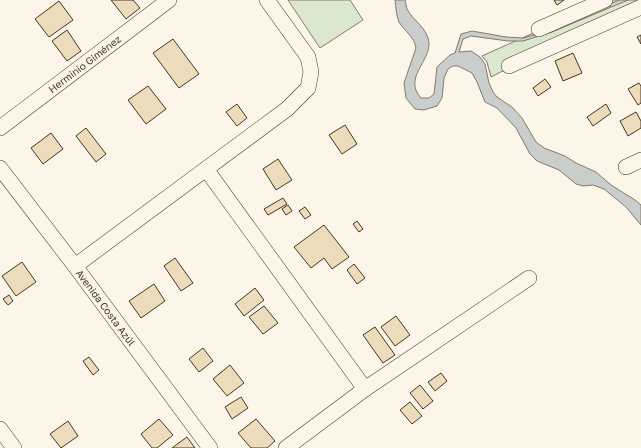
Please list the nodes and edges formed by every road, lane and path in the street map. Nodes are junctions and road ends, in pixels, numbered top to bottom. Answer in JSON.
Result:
{"nodes":[{"id":1,"x":169,"y":0,"type":"edge"},
{"id":2,"x":267,"y":0,"type":"edge"},
{"id":3,"x":605,"y":0,"type":"edge"},
{"id":4,"x":641,"y":7,"type":"edge"},
{"id":5,"x":539,"y":30,"type":"dead end"},
{"id":6,"x":509,"y":66,"type":"dead end"},
{"id":7,"x":0,"y":128,"type":"edge"},
{"id":8,"x":641,"y":160,"type":"edge"},
{"id":9,"x":626,"y":167,"type":"dead end"},
{"id":10,"x":0,"y":168,"type":"edge"},
{"id":11,"x":206,"y":169,"type":"junction"},
{"id":12,"x":75,"y":266,"type":"junction"},
{"id":13,"x":530,"y":278,"type":"dead end"},
{"id":14,"x":365,"y":389,"type":"junction"},
{"id":15,"x":0,"y":429,"type":"edge"},
{"id":16,"x":14,"y":448,"type":"edge"},
{"id":17,"x":210,"y":448,"type":"edge"},
{"id":18,"x":286,"y":448,"type":"edge"}],
"edges":[{"from":1,"to":7,"type":"street","name":"Herminio Giménez"},
{"from":2,"to":11,"type":"street"},
{"from":3,"to":5,"type":"street"},
{"from":4,"to":6,"type":"street"},
{"from":8,"to":9,"type":"street"},
{"from":10,"to":12,"type":"street","name":"Avenida Costa Azúl"},
{"from":11,"to":12,"type":"street"},
{"from":11,"to":14,"type":"street"},
{"from":12,"to":17,"type":"street","name":"Avenida Costa Azúl"},
{"from":13,"to":14,"type":"street"},
{"from":14,"to":18,"type":"street"},
{"from":15,"to":16,"type":"street"}]}
